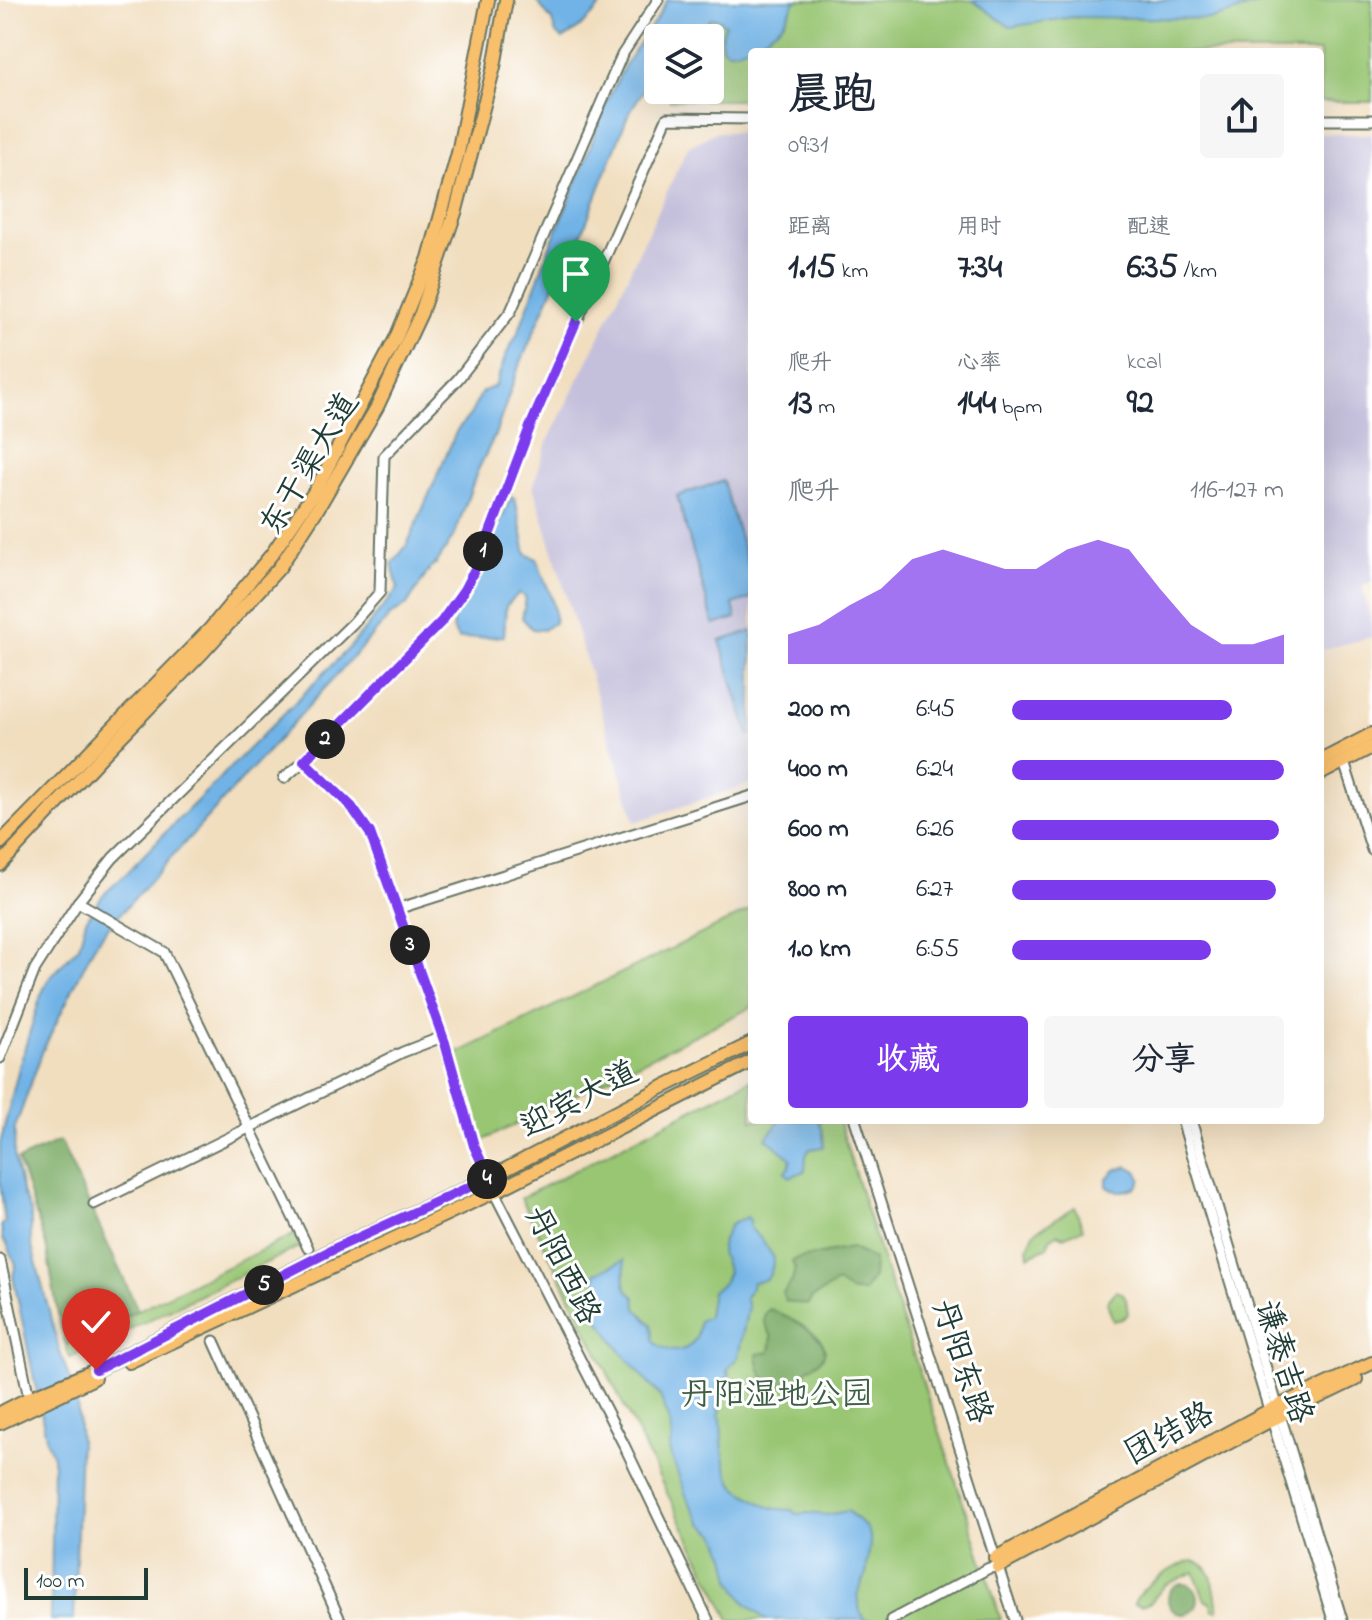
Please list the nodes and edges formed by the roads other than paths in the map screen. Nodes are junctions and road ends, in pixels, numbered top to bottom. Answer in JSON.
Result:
{"nodes":[{"id":1,"x":488,"y":0,"type":"edge"},
{"id":2,"x":506,"y":0,"type":"edge"},
{"id":3,"x":658,"y":0,"type":"edge"},
{"id":4,"x":748,"y":119,"type":"edge"},
{"id":5,"x":1324,"y":120,"type":"edge"},
{"id":6,"x":1372,"y":120,"type":"edge"},
{"id":7,"x":1372,"y":734,"type":"edge"},
{"id":8,"x":1372,"y":747,"type":"edge"},
{"id":9,"x":1324,"y":759,"type":"edge"},
{"id":10,"x":304,"y":761,"type":"junction"},
{"id":11,"x":1344,"y":762,"type":"junction"},
{"id":12,"x":1324,"y":772,"type":"edge"},
{"id":13,"x":284,"y":778,"type":"dead end"},
{"id":14,"x":748,"y":797,"type":"edge"},
{"id":15,"x":0,"y":843,"type":"edge"},
{"id":16,"x":1372,"y":850,"type":"edge"},
{"id":17,"x":0,"y":865,"type":"edge"},
{"id":18,"x":78,"y":902,"type":"junction"},
{"id":19,"x":397,"y":909,"type":"junction"},
{"id":20,"x":442,"y":1037,"type":"junction"},
{"id":21,"x":748,"y":1045,"type":"edge"},
{"id":22,"x":0,"y":1058,"type":"edge"},
{"id":23,"x":748,"y":1063,"type":"edge"},
{"id":24,"x":856,"y":1124,"type":"edge"},
{"id":25,"x":1183,"y":1124,"type":"edge"},
{"id":26,"x":1192,"y":1124,"type":"edge"},
{"id":27,"x":250,"y":1128,"type":"junction"},
{"id":28,"x":489,"y":1178,"type":"junction"},
{"id":29,"x":494,"y":1192,"type":"junction"},
{"id":30,"x":94,"y":1204,"type":"dead end"},
{"id":31,"x":308,"y":1248,"type":"dead end"},
{"id":32,"x":0,"y":1260,"type":"edge"},
{"id":33,"x":214,"y":1341,"type":"dead end"},
{"id":34,"x":1372,"y":1363,"type":"edge"},
{"id":35,"x":1372,"y":1372,"type":"edge"},
{"id":36,"x":81,"y":1380,"type":"junction"},
{"id":37,"x":37,"y":1398,"type":"junction"},
{"id":38,"x":0,"y":1413,"type":"edge"},
{"id":39,"x":1275,"y":1413,"type":"junction"},
{"id":40,"x":0,"y":1423,"type":"edge"},
{"id":41,"x":994,"y":1565,"type":"junction"},
{"id":42,"x":340,"y":1620,"type":"edge"},
{"id":43,"x":708,"y":1620,"type":"edge"},
{"id":44,"x":891,"y":1620,"type":"edge"},
{"id":45,"x":1015,"y":1620,"type":"edge"},
{"id":46,"x":1333,"y":1620,"type":"edge"},
{"id":47,"x":1342,"y":1620,"type":"edge"}],
"edges":[{"from":1,"to":15,"type":"main road","name":"东干渠大道"},
{"from":2,"to":17,"type":"main road","name":"东干渠大道"},
{"from":3,"to":18,"type":"street"},
{"from":4,"to":10,"type":"street"},
{"from":5,"to":6,"type":"street"},
{"from":7,"to":9,"type":"main road"},
{"from":8,"to":11,"type":"main road"},
{"from":10,"to":13,"type":"street"},
{"from":10,"to":19,"type":"street","name":"丹阳西路"},
{"from":11,"to":12,"type":"main road"},
{"from":11,"to":16,"type":"street"},
{"from":14,"to":19,"type":"street"},
{"from":18,"to":22,"type":"street"},
{"from":18,"to":27,"type":"street"},
{"from":19,"to":20,"type":"street","name":"丹阳西路"},
{"from":20,"to":27,"type":"street"},
{"from":20,"to":28,"type":"street","name":"丹阳西路"},
{"from":21,"to":28,"type":"main road","name":"迎宾大道"},
{"from":23,"to":29,"type":"main road","name":"迎宾大道"},
{"from":24,"to":41,"type":"street","name":"丹阳东路"},
{"from":25,"to":39,"type":"street","name":"谦泰吉路"},
{"from":26,"to":39,"type":"street","name":"谦泰吉路"},
{"from":27,"to":30,"type":"street"},
{"from":27,"to":31,"type":"street"},
{"from":28,"to":29,"type":"street","name":"丹阳西路"},
{"from":28,"to":36,"type":"main road","name":"迎宾大道"},
{"from":29,"to":36,"type":"main road","name":"迎宾大道"},
{"from":29,"to":43,"type":"street","name":"丹阳西路"},
{"from":32,"to":37,"type":"street"},
{"from":33,"to":42,"type":"street"},
{"from":34,"to":39,"type":"main road","name":"团结路"},
{"from":35,"to":39,"type":"main road","name":"团结路"},
{"from":36,"to":37,"type":"main road","name":"迎宾大道"},
{"from":37,"to":38,"type":"main road","name":"迎宾大道"},
{"from":37,"to":40,"type":"main road","name":"迎宾大道"},
{"from":39,"to":41,"type":"main road","name":"团结路"},
{"from":39,"to":46,"type":"street","name":"谦泰吉路"},
{"from":39,"to":47,"type":"street","name":"谦泰吉路"},
{"from":41,"to":44,"type":"street"},
{"from":41,"to":45,"type":"street","name":"丹阳东路"}]}
